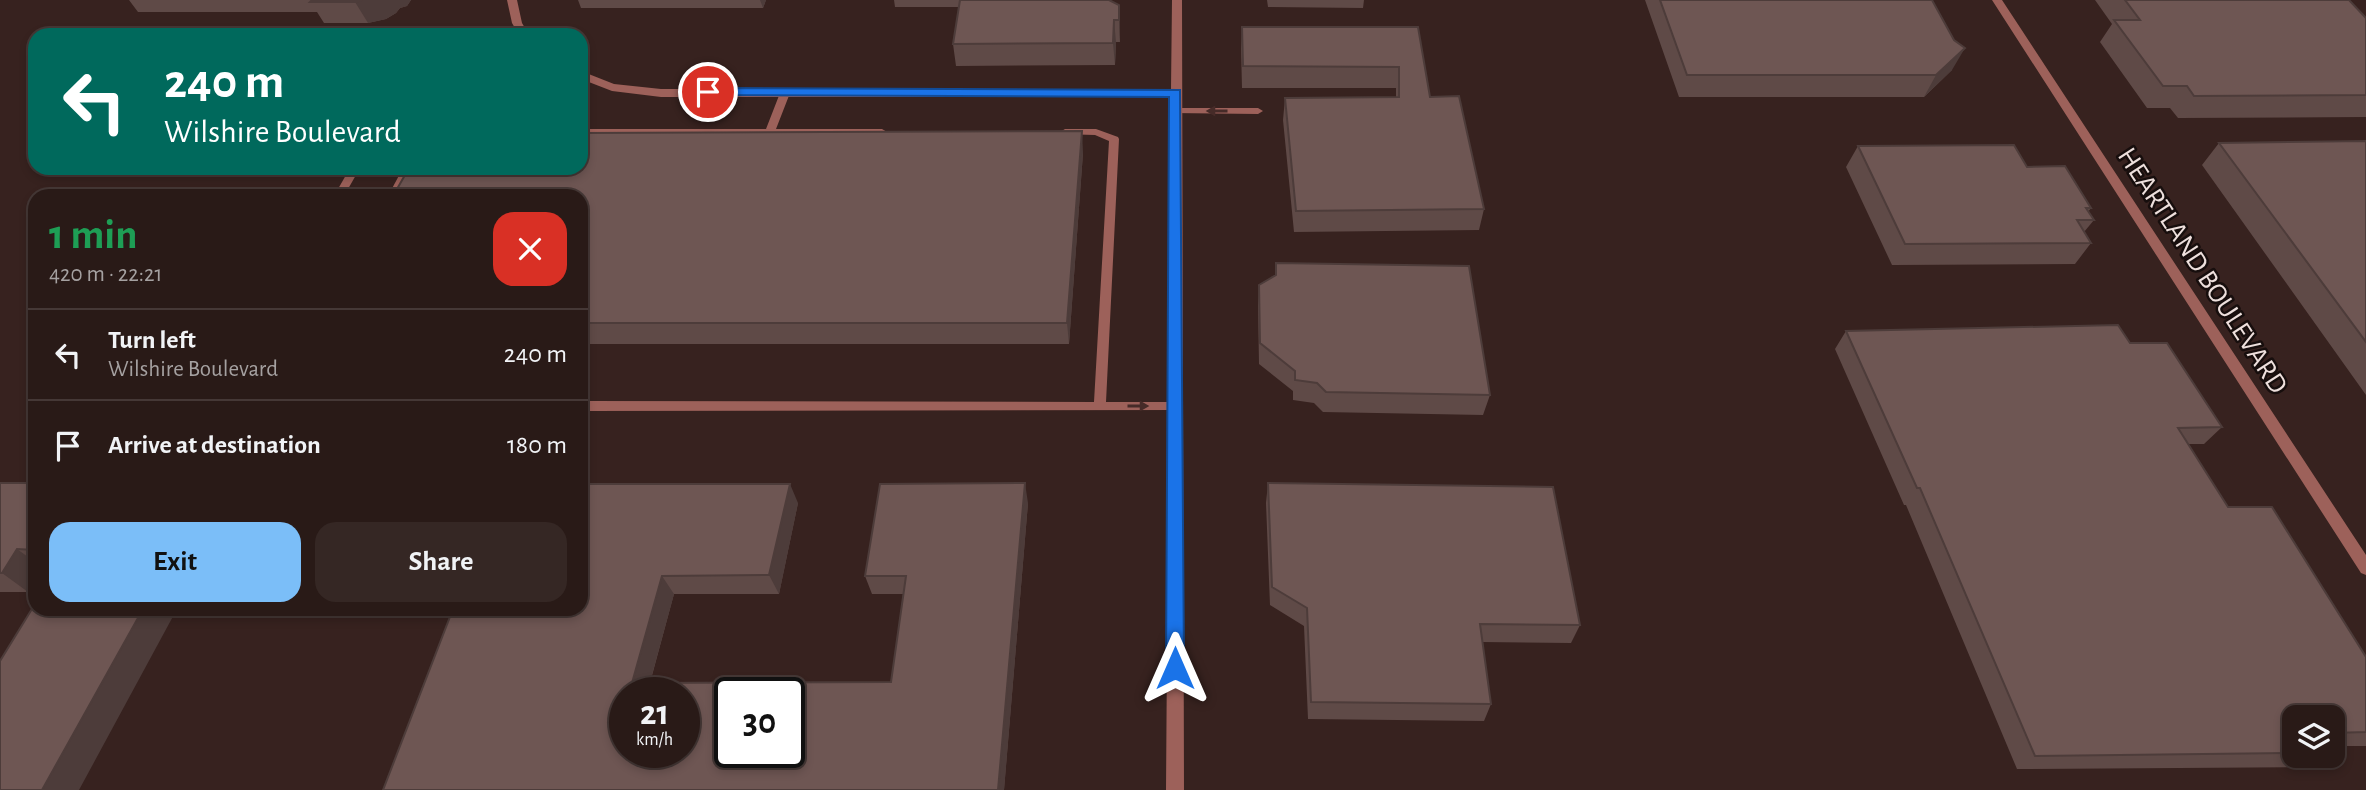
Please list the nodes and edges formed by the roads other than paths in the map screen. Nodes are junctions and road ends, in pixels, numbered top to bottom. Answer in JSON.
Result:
{"nodes":[{"id":1,"x":512,"y":0,"type":"edge"},
{"id":2,"x":1177,"y":0,"type":"edge"},
{"id":3,"x":1997,"y":0,"type":"edge"},
{"id":4,"x":520,"y":28,"type":"edge"},
{"id":5,"x":588,"y":78,"type":"edge"},
{"id":6,"x":785,"y":93,"type":"junction"},
{"id":7,"x":1176,"y":93,"type":"junction"},
{"id":8,"x":1175,"y":111,"type":"junction"},
{"id":9,"x":1258,"y":111,"type":"dead end"},
{"id":10,"x":770,"y":131,"type":"junction"},
{"id":11,"x":588,"y":132,"type":"edge"},
{"id":12,"x":892,"y":132,"type":"edge"},
{"id":13,"x":1055,"y":132,"type":"edge"},
{"id":14,"x":588,"y":406,"type":"edge"},
{"id":15,"x":1100,"y":406,"type":"junction"},
{"id":16,"x":1175,"y":407,"type":"junction"},
{"id":17,"x":2366,"y":568,"type":"edge"},
{"id":18,"x":1175,"y":790,"type":"edge"}],
"edges":[{"from":1,"to":4,"type":"street"},
{"from":2,"to":7,"type":"street"},
{"from":3,"to":17,"type":"street","name":"HEARTLAND BOULEVARD"},
{"from":5,"to":6,"type":"street"},
{"from":6,"to":7,"type":"street"},
{"from":6,"to":10,"type":"lane"},
{"from":7,"to":8,"type":"street"},
{"from":9,"to":8,"type":"lane","one_way":true},
{"from":8,"to":16,"type":"street"},
{"from":10,"to":11,"type":"lane"},
{"from":10,"to":12,"type":"lane"},
{"from":13,"to":15,"type":"lane"},
{"from":14,"to":15,"type":"lane"},
{"from":15,"to":16,"type":"lane","one_way":true},
{"from":16,"to":18,"type":"street"}]}
